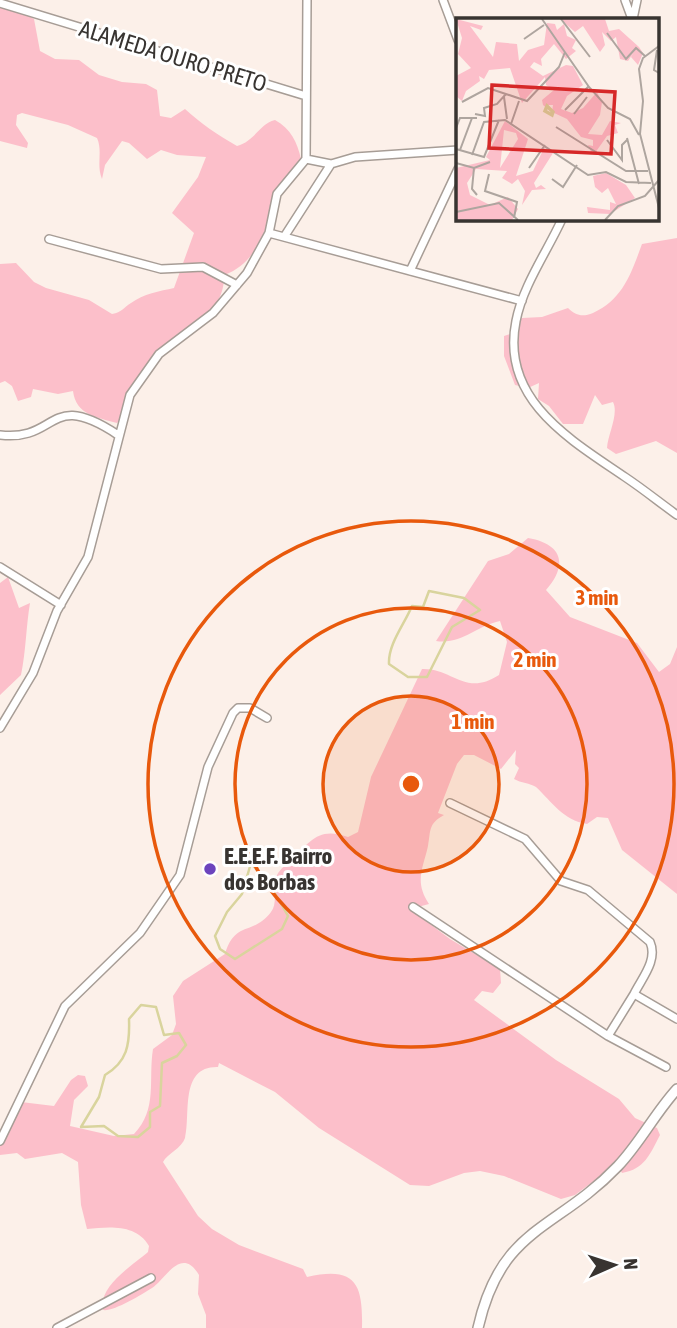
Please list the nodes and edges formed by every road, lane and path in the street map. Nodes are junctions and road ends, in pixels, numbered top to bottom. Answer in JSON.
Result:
{"nodes":[{"id":1,"x":307,"y":0,"type":"edge"},
{"id":2,"x":443,"y":0,"type":"edge"},
{"id":3,"x":625,"y":0,"type":"edge"},
{"id":4,"x":637,"y":0,"type":"edge"},
{"id":5,"x":0,"y":3,"type":"edge"},
{"id":6,"x":633,"y":18,"type":"edge"},
{"id":7,"x":633,"y":18,"type":"edge"},
{"id":8,"x":456,"y":35,"type":"edge"},
{"id":9,"x":306,"y":96,"type":"junction"},
{"id":10,"x":456,"y":150,"type":"edge"},
{"id":11,"x":306,"y":159,"type":"junction"},
{"id":12,"x":331,"y":164,"type":"junction"},
{"id":13,"x":456,"y":173,"type":"edge"},
{"id":14,"x":562,"y":220,"type":"edge"},
{"id":15,"x":270,"y":233,"type":"junction"},
{"id":16,"x":284,"y":237,"type":"junction"},
{"id":17,"x":49,"y":239,"type":"dead end"},
{"id":18,"x":410,"y":271,"type":"junction"},
{"id":19,"x":237,"y":285,"type":"junction"},
{"id":20,"x":522,"y":301,"type":"junction"},
{"id":21,"x":0,"y":435,"type":"edge"},
{"id":22,"x":118,"y":435,"type":"junction"},
{"id":23,"x":677,"y":515,"type":"edge"},
{"id":24,"x":0,"y":567,"type":"edge"},
{"id":25,"x":61,"y":604,"type":"junction"},
{"id":26,"x":267,"y":718,"type":"dead end"},
{"id":27,"x":0,"y":728,"type":"edge"},
{"id":28,"x":450,"y":803,"type":"dead end"},
{"id":29,"x":412,"y":907,"type":"dead end"},
{"id":30,"x":634,"y":994,"type":"junction"},
{"id":31,"x":677,"y":1019,"type":"edge"},
{"id":32,"x":608,"y":1036,"type":"junction"},
{"id":33,"x":666,"y":1067,"type":"dead end"},
{"id":34,"x":677,"y":1089,"type":"edge"},
{"id":35,"x":0,"y":1140,"type":"edge"},
{"id":36,"x":152,"y":1278,"type":"dead end"},
{"id":37,"x":57,"y":1328,"type":"edge"},
{"id":38,"x":478,"y":1328,"type":"edge"}],
"edges":[{"from":1,"to":9,"type":"street"},
{"from":2,"to":8,"type":"street"},
{"from":3,"to":6,"type":"street"},
{"from":4,"to":7,"type":"street"},
{"from":5,"to":9,"type":"street","name":"ALAMEDA OURO PRETO"},
{"from":9,"to":11,"type":"street"},
{"from":10,"to":12,"type":"street"},
{"from":11,"to":12,"type":"street"},
{"from":11,"to":15,"type":"street"},
{"from":12,"to":16,"type":"street"},
{"from":13,"to":18,"type":"street"},
{"from":14,"to":20,"type":"street"},
{"from":15,"to":16,"type":"street"},
{"from":15,"to":19,"type":"street"},
{"from":16,"to":18,"type":"street"},
{"from":17,"to":19,"type":"street"},
{"from":18,"to":20,"type":"street"},
{"from":19,"to":22,"type":"street"},
{"from":20,"to":23,"type":"street"},
{"from":21,"to":22,"type":"street"},
{"from":22,"to":25,"type":"street"},
{"from":24,"to":25,"type":"street"},
{"from":25,"to":27,"type":"street"},
{"from":26,"to":35,"type":"street"},
{"from":28,"to":30,"type":"street"},
{"from":29,"to":32,"type":"street"},
{"from":30,"to":31,"type":"street"},
{"from":30,"to":32,"type":"street"},
{"from":32,"to":33,"type":"street"},
{"from":34,"to":38,"type":"street"},
{"from":36,"to":37,"type":"street"}]}
